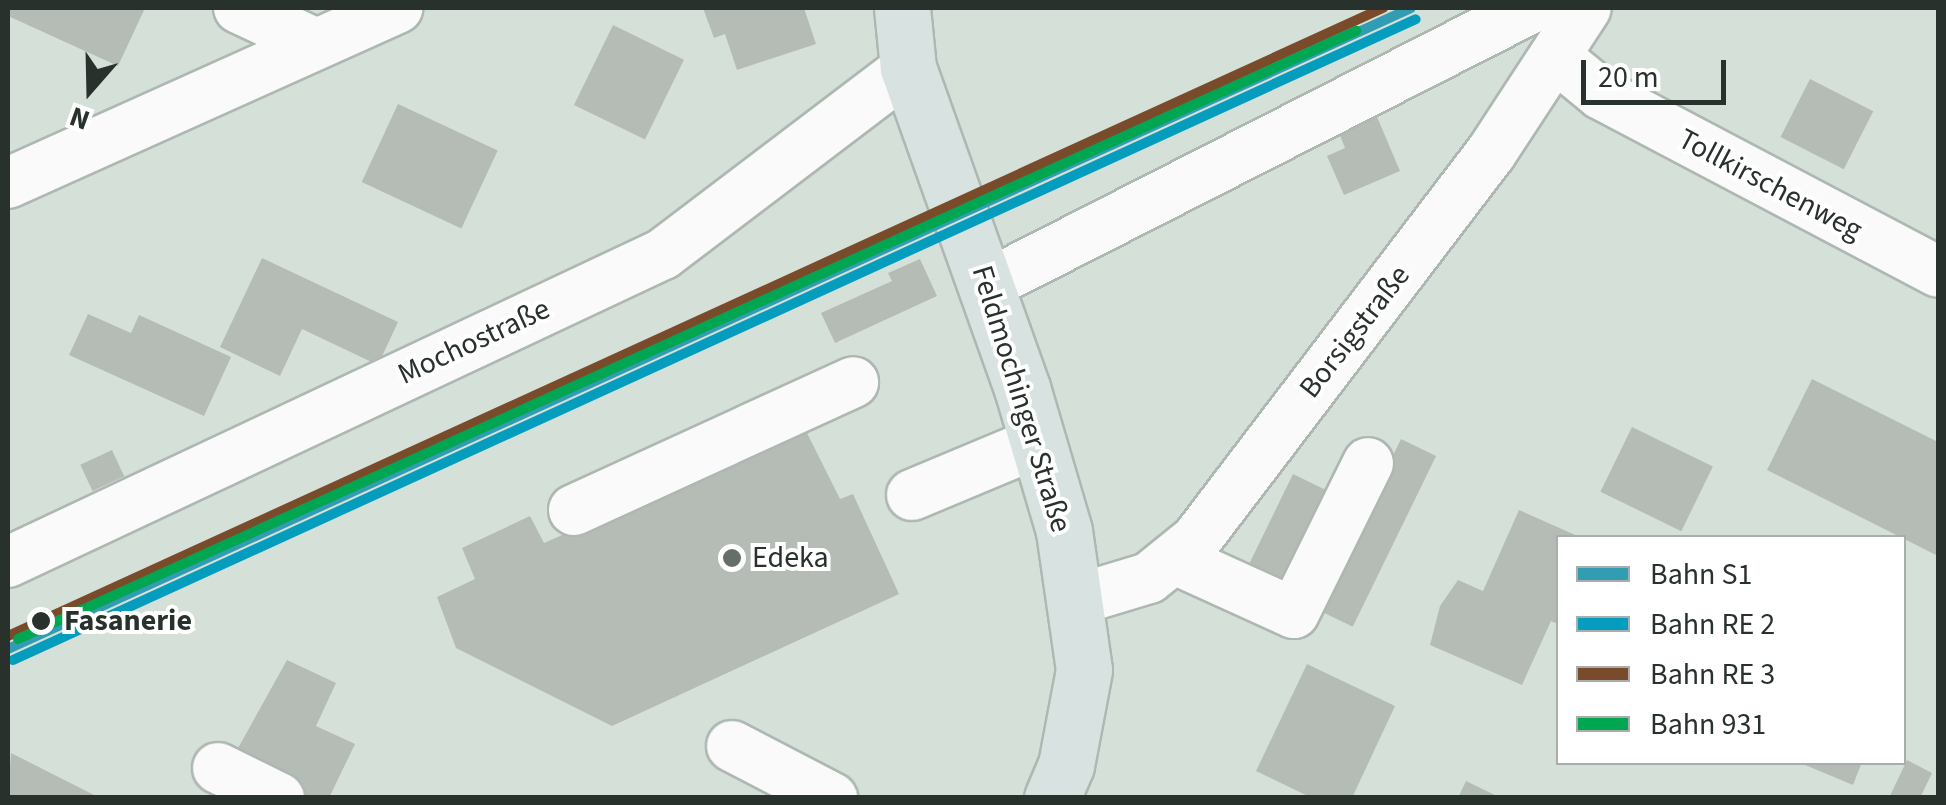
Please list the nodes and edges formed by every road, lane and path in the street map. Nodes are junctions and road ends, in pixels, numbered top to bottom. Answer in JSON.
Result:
{"nodes":[{"id":1,"x":239,"y":8,"type":"edge"},
{"id":2,"x":902,"y":8,"type":"edge"},
{"id":3,"x":1530,"y":8,"type":"edge"},
{"id":4,"x":1586,"y":8,"type":"edge"},
{"id":5,"x":388,"y":9,"type":"edge"},
{"id":6,"x":312,"y":42,"type":"junction"},
{"id":7,"x":1556,"y":58,"type":"junction"},
{"id":8,"x":908,"y":68,"type":"junction"},
{"id":9,"x":8,"y":182,"type":"edge"},
{"id":10,"x":1938,"y":272,"type":"edge"},
{"id":11,"x":987,"y":286,"type":"junction"},
{"id":12,"x":853,"y":382,"type":"dead end"},
{"id":13,"x":1039,"y":442,"type":"junction"},
{"id":14,"x":1368,"y":462,"type":"dead end"},
{"id":15,"x":912,"y":495,"type":"dead end"},
{"id":16,"x":574,"y":510,"type":"dead end"},
{"id":17,"x":1177,"y":560,"type":"junction"},
{"id":18,"x":8,"y":562,"type":"edge"},
{"id":19,"x":1076,"y":600,"type":"junction"},
{"id":20,"x":732,"y":746,"type":"dead end"},
{"id":21,"x":218,"y":768,"type":"dead end"},
{"id":22,"x":279,"y":798,"type":"edge"},
{"id":23,"x":832,"y":798,"type":"edge"},
{"id":24,"x":1052,"y":798,"type":"edge"}],
"edges":[{"from":1,"to":6,"type":"street"},
{"from":2,"to":8,"type":"main road","name":"Feldmochinger Straße"},
{"from":3,"to":11,"type":"street"},
{"from":4,"to":7,"type":"street","name":"Borsigstraße"},
{"from":5,"to":6,"type":"street"},
{"from":6,"to":9,"type":"street"},
{"from":7,"to":10,"type":"street","name":"Tollkirschenweg"},
{"from":7,"to":17,"type":"street","name":"Borsigstraße"},
{"from":8,"to":11,"type":"main road","name":"Feldmochinger Straße"},
{"from":8,"to":18,"type":"street","name":"Mochostraße"},
{"from":11,"to":13,"type":"main road","name":"Feldmochinger Straße"},
{"from":12,"to":16,"type":"street"},
{"from":13,"to":15,"type":"street"},
{"from":13,"to":19,"type":"main road","name":"Feldmochinger Straße"},
{"from":14,"to":17,"type":"street"},
{"from":17,"to":19,"type":"street","name":"Borsigstraße"},
{"from":19,"to":24,"type":"main road","name":"Feldmochinger Straße"},
{"from":20,"to":23,"type":"street"},
{"from":21,"to":22,"type":"street"}]}
